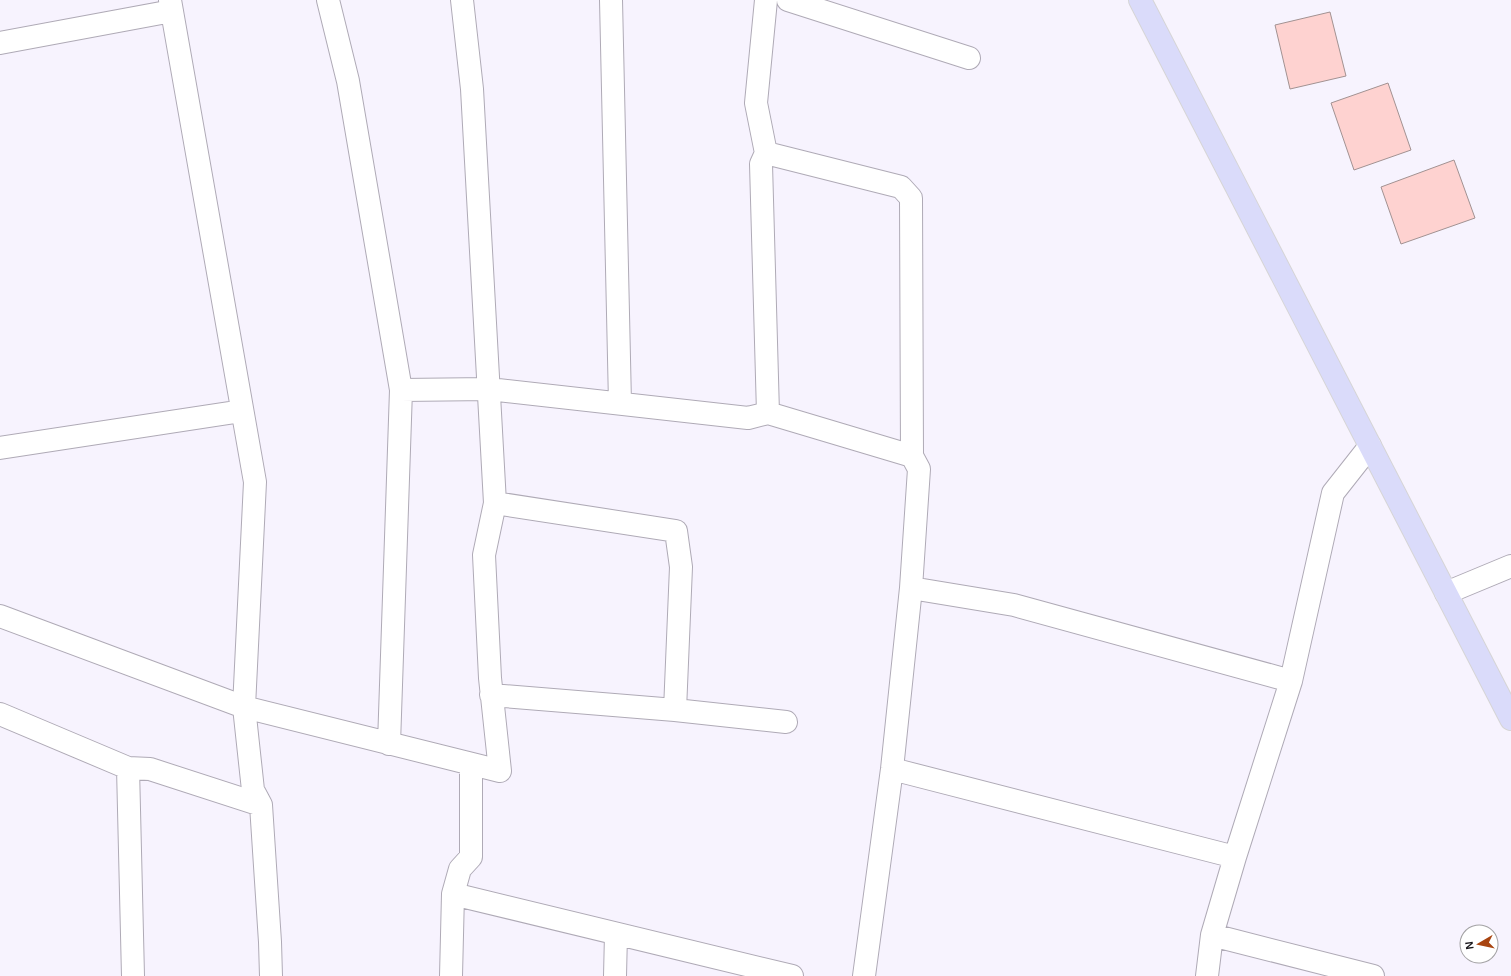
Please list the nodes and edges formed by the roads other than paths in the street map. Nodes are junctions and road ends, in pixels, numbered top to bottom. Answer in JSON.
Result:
{"nodes":[{"id":1,"x":328,"y":0,"type":"edge"},
{"id":2,"x":462,"y":0,"type":"edge"},
{"id":3,"x":611,"y":0,"type":"edge"},
{"id":4,"x":766,"y":0,"type":"edge"},
{"id":5,"x":788,"y":0,"type":"edge"},
{"id":6,"x":1140,"y":0,"type":"edge"},
{"id":7,"x":170,"y":5,"type":"edge"},
{"id":8,"x":0,"y":43,"type":"edge"},
{"id":9,"x":969,"y":58,"type":"dead end"},
{"id":10,"x":766,"y":152,"type":"junction"},
{"id":11,"x":489,"y":389,"type":"junction"},
{"id":12,"x":401,"y":390,"type":"junction"},
{"id":13,"x":620,"y":403,"type":"junction"},
{"id":14,"x":242,"y":411,"type":"junction"},
{"id":15,"x":768,"y":413,"type":"junction"},
{"id":16,"x":1370,"y":446,"type":"junction"},
{"id":17,"x":0,"y":448,"type":"edge"},
{"id":18,"x":912,"y":456,"type":"junction"},
{"id":19,"x":495,"y":503,"type":"junction"},
{"id":20,"x":1511,"y":566,"type":"edge"},
{"id":21,"x":911,"y":588,"type":"junction"},
{"id":22,"x":1446,"y":593,"type":"junction"},
{"id":23,"x":0,"y":616,"type":"edge"},
{"id":24,"x":1291,"y":681,"type":"junction"},
{"id":25,"x":491,"y":695,"type":"junction"},
{"id":26,"x":244,"y":707,"type":"junction"},
{"id":27,"x":675,"y":710,"type":"junction"},
{"id":28,"x":0,"y":714,"type":"edge"},
{"id":29,"x":1511,"y":719,"type":"edge"},
{"id":30,"x":786,"y":722,"type":"dead end"},
{"id":31,"x":389,"y":744,"type":"junction"},
{"id":32,"x":471,"y":764,"type":"junction"},
{"id":33,"x":128,"y":768,"type":"junction"},
{"id":34,"x":892,"y":769,"type":"junction"},
{"id":35,"x":261,"y":805,"type":"junction"},
{"id":36,"x":1235,"y":857,"type":"junction"},
{"id":37,"x":453,"y":894,"type":"junction"},
{"id":38,"x":616,"y":934,"type":"junction"},
{"id":39,"x":1212,"y":935,"type":"junction"},
{"id":40,"x":133,"y":976,"type":"edge"},
{"id":41,"x":271,"y":976,"type":"edge"},
{"id":42,"x":451,"y":976,"type":"edge"},
{"id":43,"x":615,"y":976,"type":"edge"},
{"id":44,"x":792,"y":976,"type":"edge"},
{"id":45,"x":864,"y":976,"type":"edge"},
{"id":46,"x":1207,"y":976,"type":"edge"},
{"id":47,"x":1373,"y":976,"type":"edge"}],
"edges":[{"from":1,"to":12,"type":"street"},
{"from":2,"to":11,"type":"street"},
{"from":3,"to":13,"type":"street"},
{"from":4,"to":10,"type":"street"},
{"from":5,"to":9,"type":"street"},
{"from":6,"to":16,"type":"main road"},
{"from":7,"to":8,"type":"street"},
{"from":7,"to":14,"type":"street"},
{"from":10,"to":15,"type":"street"},
{"from":10,"to":18,"type":"street"},
{"from":11,"to":12,"type":"street"},
{"from":11,"to":13,"type":"street"},
{"from":11,"to":19,"type":"street"},
{"from":12,"to":31,"type":"street"},
{"from":13,"to":15,"type":"street"},
{"from":14,"to":17,"type":"street"},
{"from":14,"to":26,"type":"street"},
{"from":15,"to":18,"type":"street"},
{"from":16,"to":22,"type":"main road"},
{"from":16,"to":24,"type":"street"},
{"from":18,"to":21,"type":"street"},
{"from":19,"to":25,"type":"street"},
{"from":19,"to":27,"type":"street"},
{"from":20,"to":22,"type":"street"},
{"from":21,"to":24,"type":"street"},
{"from":21,"to":34,"type":"street"},
{"from":22,"to":29,"type":"main road"},
{"from":23,"to":26,"type":"street"},
{"from":24,"to":36,"type":"street"},
{"from":25,"to":27,"type":"street"},
{"from":25,"to":32,"type":"street"},
{"from":26,"to":31,"type":"street"},
{"from":26,"to":35,"type":"street"},
{"from":27,"to":30,"type":"street"},
{"from":28,"to":33,"type":"street"},
{"from":31,"to":32,"type":"street"},
{"from":32,"to":37,"type":"street"},
{"from":33,"to":35,"type":"street"},
{"from":33,"to":40,"type":"street"},
{"from":34,"to":36,"type":"street"},
{"from":34,"to":45,"type":"street"},
{"from":35,"to":41,"type":"street"},
{"from":36,"to":39,"type":"street"},
{"from":37,"to":38,"type":"street"},
{"from":37,"to":42,"type":"street"},
{"from":38,"to":43,"type":"street"},
{"from":38,"to":44,"type":"street"},
{"from":39,"to":46,"type":"street"},
{"from":39,"to":47,"type":"street"}]}
